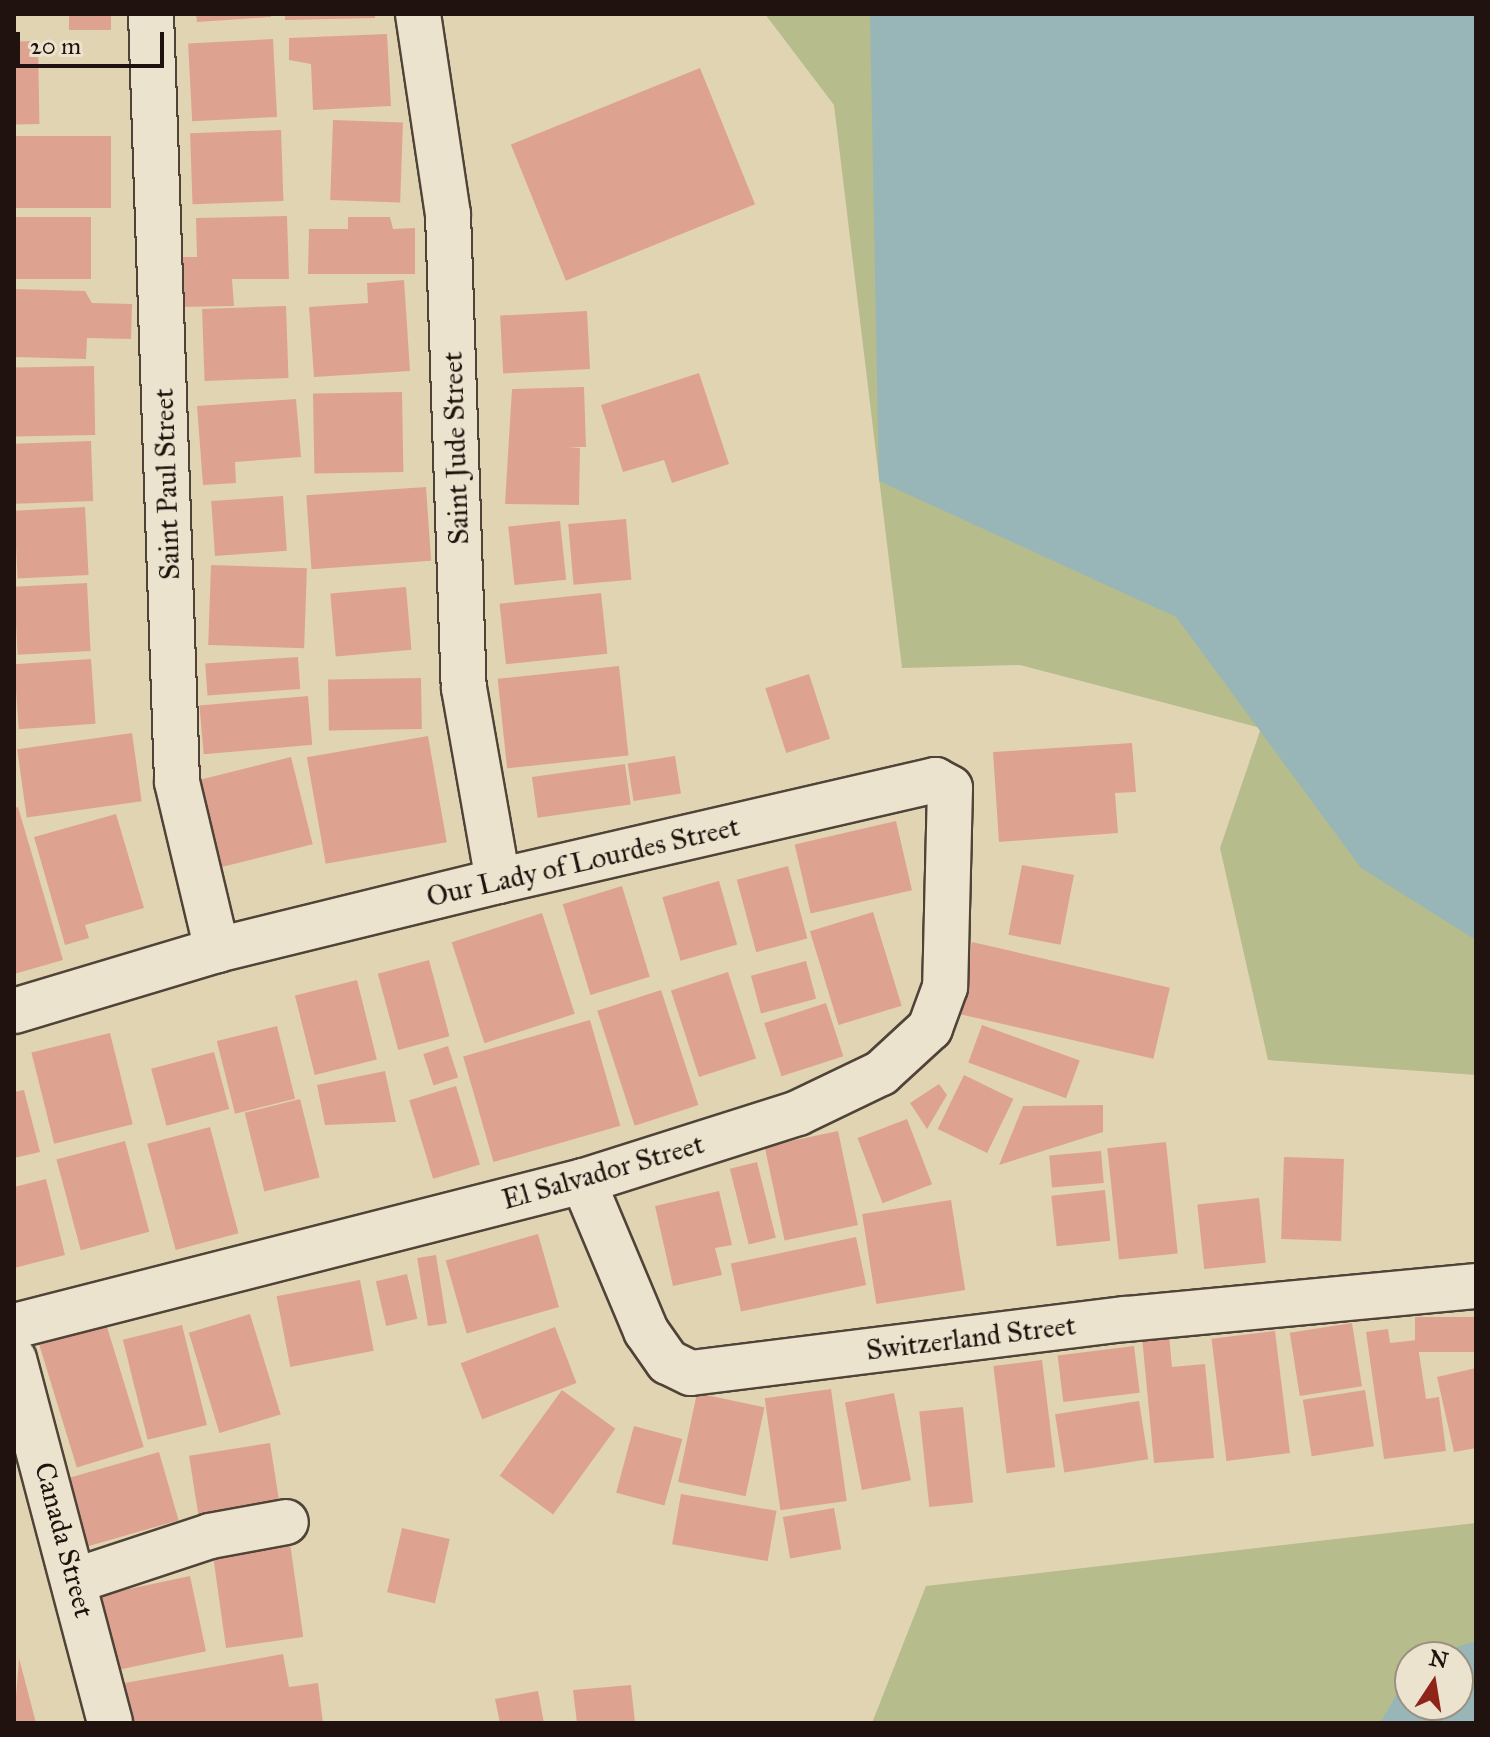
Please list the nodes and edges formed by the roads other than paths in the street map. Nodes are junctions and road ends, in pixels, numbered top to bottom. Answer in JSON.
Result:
{"nodes":[{"id":1,"x":151,"y":14,"type":"edge"},
{"id":2,"x":418,"y":14,"type":"edge"},
{"id":3,"x":948,"y":785,"type":"joint"},
{"id":4,"x":498,"y":881,"type":"junction"},
{"id":5,"x":217,"y":950,"type":"junction"},
{"id":6,"x":14,"y":1011,"type":"edge"},
{"id":7,"x":583,"y":1181,"type":"junction"},
{"id":8,"x":1476,"y":1286,"type":"edge"},
{"id":9,"x":14,"y":1326,"type":"edge"},
{"id":10,"x":14,"y":1359,"type":"edge"},
{"id":11,"x":286,"y":1522,"type":"dead end"},
{"id":12,"x":77,"y":1580,"type":"junction"},
{"id":13,"x":110,"y":1723,"type":"edge"}],
"edges":[{"from":1,"to":5,"type":"street","name":"Saint Paul Street"},
{"from":2,"to":4,"type":"street","name":"Saint Jude Street"},
{"from":3,"to":4,"type":"street","name":"Our Lady of Lourdes Street"},
{"from":3,"to":7,"type":"street","name":"El Salvador Street"},
{"from":4,"to":5,"type":"street","name":"Our Lady of Lourdes Street"},
{"from":5,"to":6,"type":"street","name":"Our Lady of Lourdes Street"},
{"from":7,"to":8,"type":"street","name":"Switzerland Street"},
{"from":7,"to":9,"type":"street","name":"El Salvador Street"},
{"from":10,"to":12,"type":"street","name":"Canada Street"},
{"from":11,"to":12,"type":"street"},
{"from":12,"to":13,"type":"street","name":"Canada Street"}]}
